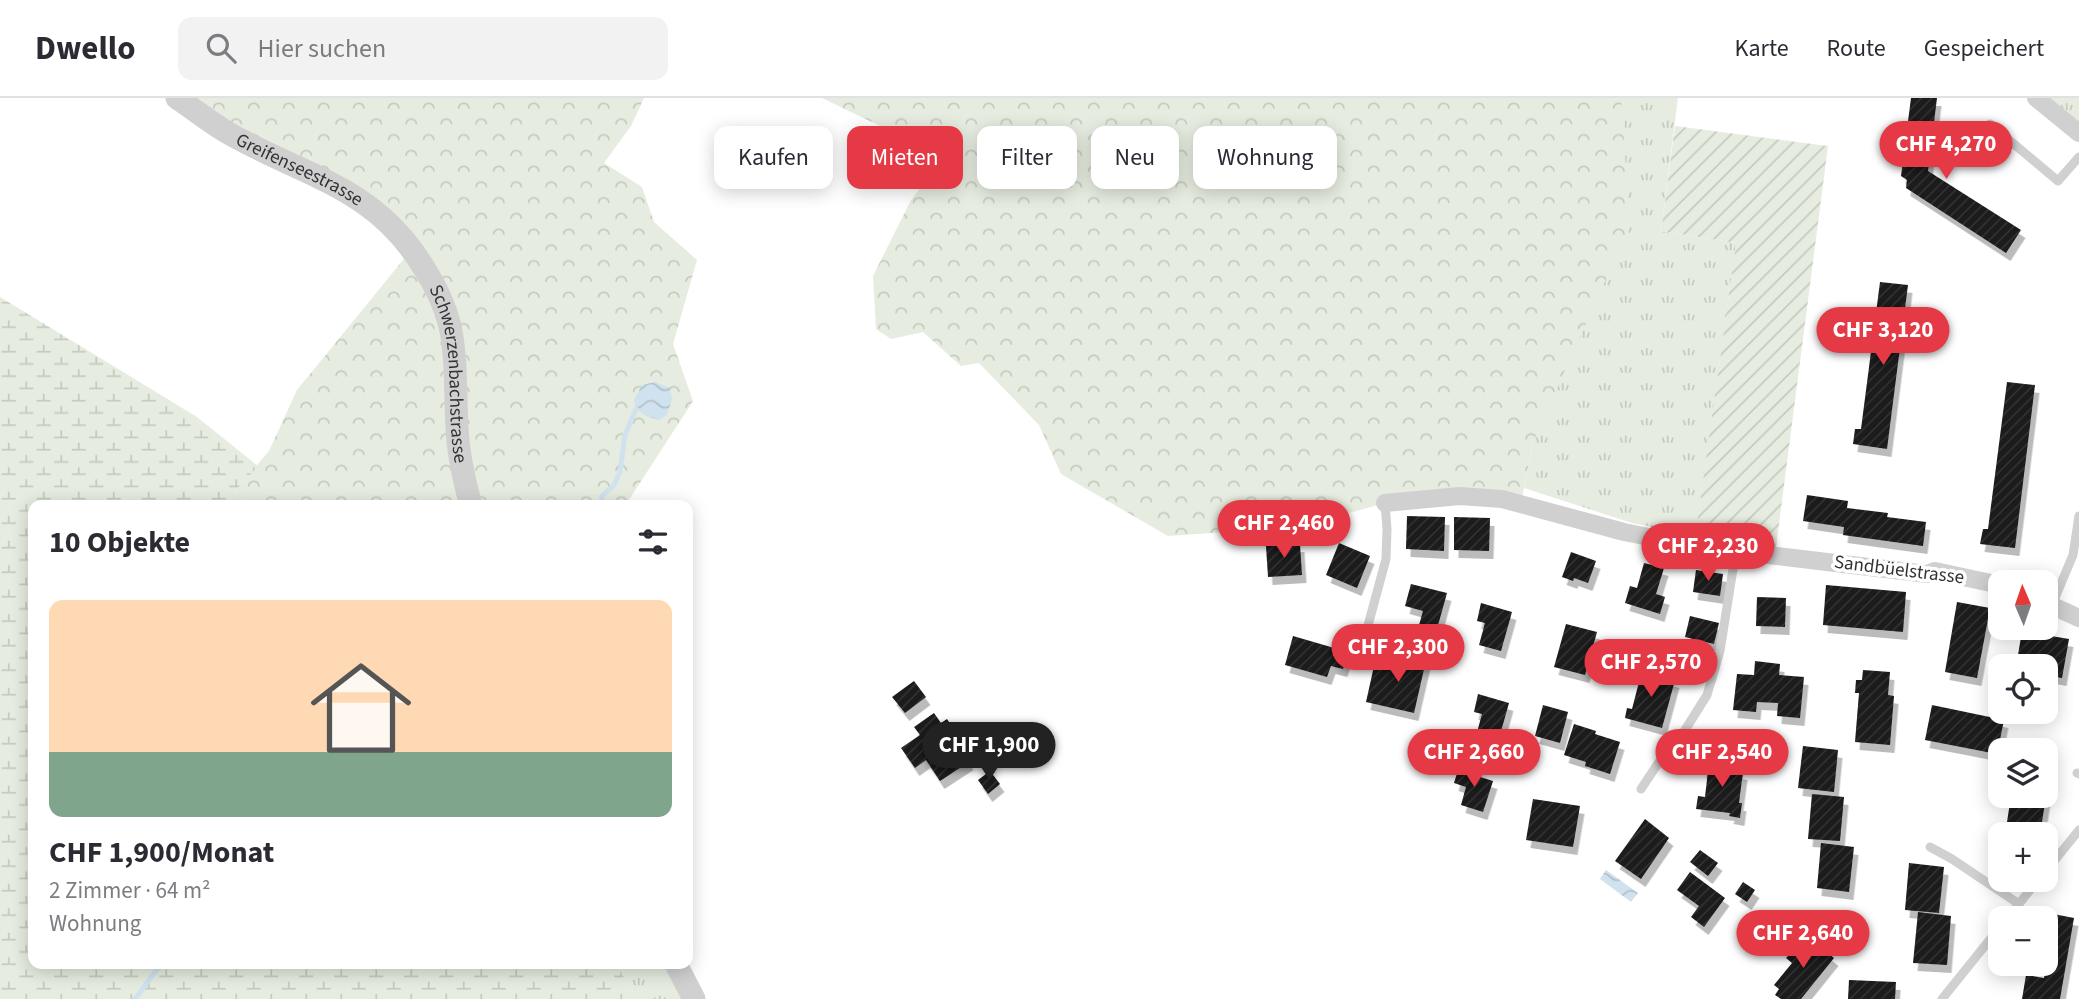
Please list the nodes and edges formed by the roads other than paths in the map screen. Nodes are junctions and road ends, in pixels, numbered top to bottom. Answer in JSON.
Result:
{"nodes":[{"id":1,"x":177,"y":98,"type":"edge"},
{"id":2,"x":2036,"y":98,"type":"edge"},
{"id":3,"x":1990,"y":124,"type":"dead end"},
{"id":4,"x":2079,"y":133,"type":"edge"},
{"id":5,"x":2079,"y":157,"type":"edge"},
{"id":6,"x":412,"y":249,"type":"joint"},
{"id":7,"x":469,"y":500,"type":"edge"},
{"id":8,"x":1385,"y":503,"type":"joint"},
{"id":9,"x":2079,"y":516,"type":"edge"},
{"id":10,"x":1736,"y":550,"type":"junction"},
{"id":11,"x":1988,"y":583,"type":"edge"},
{"id":12,"x":2058,"y":586,"type":"edge"},
{"id":13,"x":2058,"y":608,"type":"edge"},
{"id":14,"x":2079,"y":618,"type":"edge"},
{"id":15,"x":1363,"y":643,"type":"dead end"},
{"id":16,"x":1648,"y":658,"type":"dead end"},
{"id":17,"x":1712,"y":679,"type":"junction"},
{"id":18,"x":1641,"y":789,"type":"dead end"},
{"id":19,"x":2079,"y":830,"type":"edge"},
{"id":20,"x":1930,"y":847,"type":"dead end"},
{"id":21,"x":2058,"y":856,"type":"edge"},
{"id":22,"x":2028,"y":892,"type":"edge"},
{"id":23,"x":2019,"y":904,"type":"joint"},
{"id":24,"x":1988,"y":942,"type":"edge"},
{"id":25,"x":679,"y":969,"type":"edge"},
{"id":26,"x":694,"y":999,"type":"edge"},
{"id":27,"x":1942,"y":999,"type":"edge"}],
"edges":[{"from":1,"to":6,"type":"street","name":"Greifenseestrasse"},
{"from":2,"to":4,"type":"street"},
{"from":3,"to":5,"type":"lane"},
{"from":6,"to":7,"type":"street","name":"Schwerzenbachstrasse"},
{"from":8,"to":10,"type":"street","name":"Sandbüelstrasse"},
{"from":8,"to":15,"type":"lane"},
{"from":9,"to":12,"type":"lane"},
{"from":10,"to":11,"type":"street","name":"Sandbüelstrasse"},
{"from":10,"to":17,"type":"lane"},
{"from":13,"to":14,"type":"street"},
{"from":16,"to":17,"type":"lane"},
{"from":17,"to":18,"type":"lane"},
{"from":19,"to":21,"type":"lane"},
{"from":20,"to":23,"type":"lane"},
{"from":22,"to":23,"type":"lane"},
{"from":24,"to":27,"type":"lane"},
{"from":25,"to":26,"type":"street"}]}
